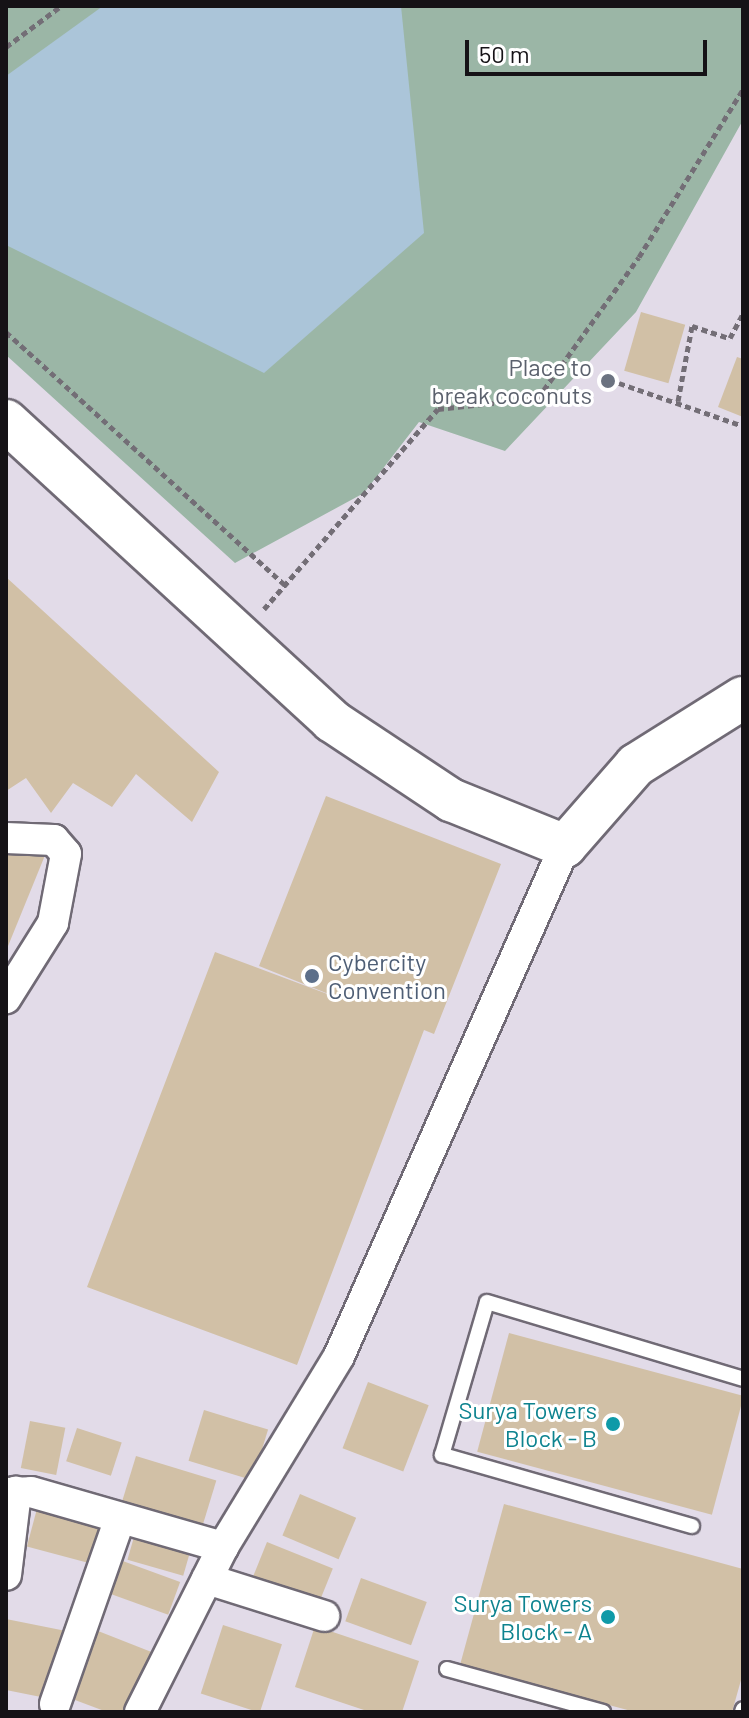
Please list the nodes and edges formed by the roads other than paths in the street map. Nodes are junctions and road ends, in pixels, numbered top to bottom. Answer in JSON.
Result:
{"nodes":[{"id":1,"x":6,"y":421,"type":"edge"},
{"id":2,"x":743,"y":698,"type":"edge"},
{"id":3,"x":6,"y":838,"type":"edge"},
{"id":4,"x":565,"y":846,"type":"junction"},
{"id":5,"x":6,"y":998,"type":"edge"},
{"id":6,"x":743,"y":1379,"type":"edge"},
{"id":7,"x":11,"y":1492,"type":"edge"},
{"id":8,"x":120,"y":1518,"type":"junction"},
{"id":9,"x":692,"y":1526,"type":"dead end"},
{"id":10,"x":223,"y":1547,"type":"junction"},
{"id":11,"x":6,"y":1575,"type":"edge"},
{"id":12,"x":207,"y":1579,"type":"junction"},
{"id":13,"x":324,"y":1616,"type":"dead end"},
{"id":14,"x":447,"y":1669,"type":"dead end"},
{"id":15,"x":55,"y":1704,"type":"dead end"},
{"id":16,"x":140,"y":1712,"type":"edge"},
{"id":17,"x":603,"y":1712,"type":"edge"}],
"edges":[{"from":1,"to":4,"type":"street"},
{"from":2,"to":4,"type":"street"},
{"from":3,"to":5,"type":"street"},
{"from":4,"to":10,"type":"street"},
{"from":6,"to":9,"type":"lane"},
{"from":7,"to":8,"type":"street"},
{"from":7,"to":11,"type":"street"},
{"from":8,"to":10,"type":"street"},
{"from":8,"to":15,"type":"street"},
{"from":10,"to":12,"type":"street"},
{"from":12,"to":13,"type":"street"},
{"from":12,"to":16,"type":"street"},
{"from":14,"to":17,"type":"lane"}]}
